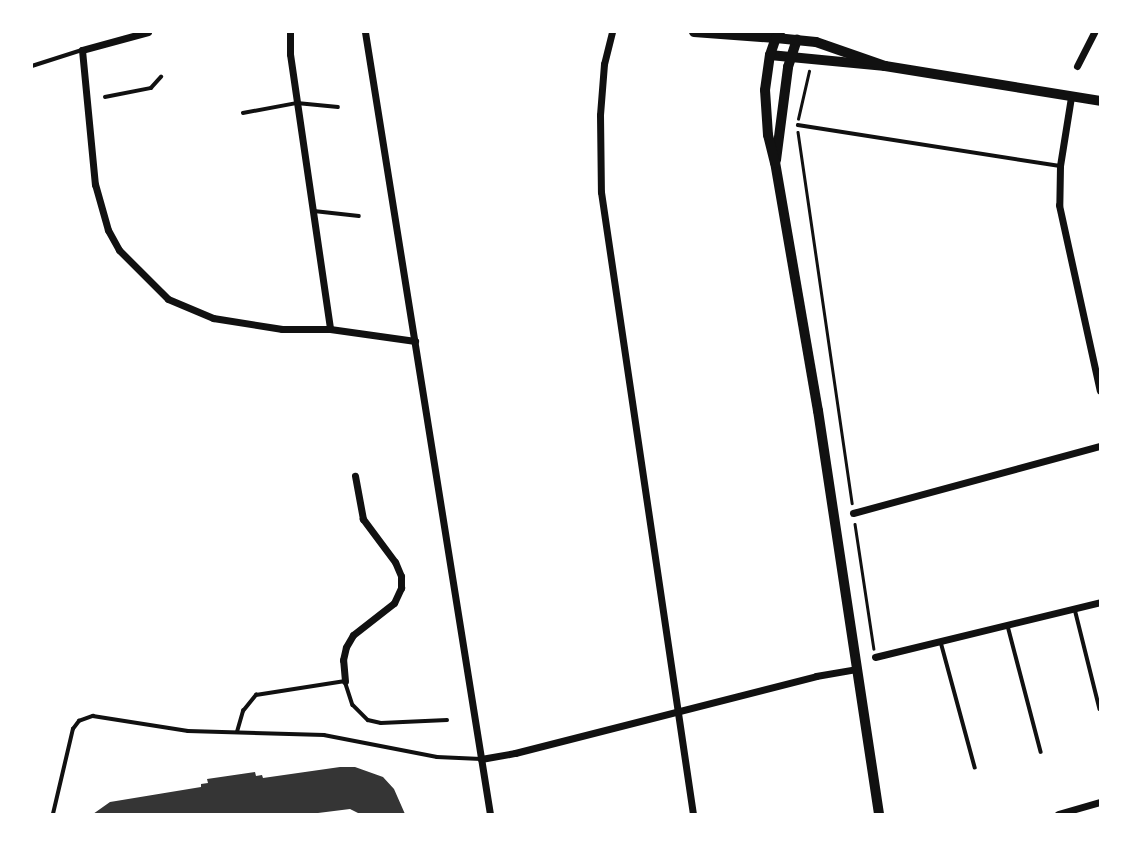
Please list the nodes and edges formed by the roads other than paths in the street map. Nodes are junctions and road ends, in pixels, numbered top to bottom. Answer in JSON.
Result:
{"nodes":[{"id":1,"x":148,"y":32,"type":"edge"},
{"id":2,"x":290,"y":32,"type":"edge"},
{"id":3,"x":365,"y":32,"type":"edge"},
{"id":4,"x":611,"y":32,"type":"edge"},
{"id":5,"x":694,"y":32,"type":"edge"},
{"id":6,"x":1094,"y":32,"type":"edge"},
{"id":7,"x":778,"y":35,"type":"edge"},
{"id":8,"x":798,"y":35,"type":"edge"},
{"id":9,"x":82,"y":50,"type":"junction"},
{"id":10,"x":770,"y":55,"type":"junction"},
{"id":11,"x":790,"y":57,"type":"junction"},
{"id":12,"x":32,"y":66,"type":"edge"},
{"id":13,"x":885,"y":66,"type":"junction"},
{"id":14,"x":1077,"y":66,"type":"dead end"},
{"id":15,"x":161,"y":76,"type":"dead end"},
{"id":16,"x":105,"y":97,"type":"dead end"},
{"id":17,"x":1071,"y":97,"type":"junction"},
{"id":18,"x":1101,"y":101,"type":"edge"},
{"id":19,"x":298,"y":103,"type":"junction"},
{"id":20,"x":338,"y":107,"type":"dead end"},
{"id":21,"x":243,"y":113,"type":"dead end"},
{"id":22,"x":798,"y":125,"type":"road end"},
{"id":23,"x":775,"y":163,"type":"junction"},
{"id":24,"x":1060,"y":166,"type":"junction"},
{"id":25,"x":314,"y":211,"type":"junction"},
{"id":26,"x":359,"y":216,"type":"dead end"},
{"id":27,"x":330,"y":329,"type":"junction"},
{"id":28,"x":415,"y":341,"type":"junction"},
{"id":29,"x":1101,"y":391,"type":"edge"},
{"id":30,"x":1101,"y":446,"type":"edge"},
{"id":31,"x":355,"y":475,"type":"dead end"},
{"id":32,"x":853,"y":513,"type":"road end"},
{"id":33,"x":1101,"y":602,"type":"edge"},
{"id":34,"x":1075,"y":609,"type":"junction"},
{"id":35,"x":1008,"y":626,"type":"junction"},
{"id":36,"x":941,"y":642,"type":"junction"},
{"id":37,"x":875,"y":657,"type":"road end"},
{"id":38,"x":857,"y":669,"type":"junction"},
{"id":39,"x":345,"y":681,"type":"junction"},
{"id":40,"x":1101,"y":709,"type":"edge"},
{"id":41,"x":676,"y":710,"type":"junction"},
{"id":42,"x":447,"y":720,"type":"dead end"},
{"id":43,"x":237,"y":732,"type":"junction"},
{"id":44,"x":1041,"y":752,"type":"dead end"},
{"id":45,"x":481,"y":759,"type":"junction"},
{"id":46,"x":975,"y":768,"type":"dead end"},
{"id":47,"x":1101,"y":802,"type":"edge"},
{"id":48,"x":53,"y":814,"type":"edge"},
{"id":49,"x":490,"y":814,"type":"edge"},
{"id":50,"x":693,"y":814,"type":"edge"},
{"id":51,"x":878,"y":814,"type":"edge"},
{"id":52,"x":1058,"y":814,"type":"edge"}],
"edges":[{"from":1,"to":9,"type":"street"},
{"from":2,"to":19,"type":"street"},
{"from":3,"to":28,"type":"street"},
{"from":4,"to":41,"type":"street"},
{"from":5,"to":7,"type":"street"},
{"from":6,"to":14,"type":"street"},
{"from":7,"to":8,"type":"main road"},
{"from":7,"to":10,"type":"main road"},
{"from":8,"to":11,"type":"main road"},
{"from":8,"to":13,"type":"main road"},
{"from":9,"to":12,"type":"lane"},
{"from":9,"to":27,"type":"street"},
{"from":10,"to":11,"type":"main road"},
{"from":10,"to":23,"type":"main road"},
{"from":11,"to":13,"type":"main road"},
{"from":11,"to":23,"type":"main road"},
{"from":13,"to":17,"type":"main road"},
{"from":15,"to":16,"type":"lane"},
{"from":17,"to":18,"type":"main road"},
{"from":17,"to":24,"type":"street"},
{"from":19,"to":20,"type":"lane"},
{"from":19,"to":21,"type":"lane"},
{"from":19,"to":25,"type":"street"},
{"from":22,"to":24,"type":"lane"},
{"from":23,"to":38,"type":"main road"},
{"from":24,"to":29,"type":"street"},
{"from":25,"to":26,"type":"lane"},
{"from":25,"to":27,"type":"street"},
{"from":27,"to":28,"type":"street"},
{"from":28,"to":45,"type":"street"},
{"from":30,"to":32,"type":"street"},
{"from":31,"to":39,"type":"street"},
{"from":33,"to":34,"type":"street"},
{"from":34,"to":35,"type":"street"},
{"from":34,"to":40,"type":"lane"},
{"from":35,"to":36,"type":"street"},
{"from":35,"to":44,"type":"lane"},
{"from":36,"to":37,"type":"street"},
{"from":36,"to":46,"type":"lane"},
{"from":38,"to":41,"type":"street"},
{"from":38,"to":51,"type":"main road"},
{"from":39,"to":42,"type":"lane"},
{"from":39,"to":43,"type":"lane"},
{"from":41,"to":45,"type":"street"},
{"from":41,"to":50,"type":"street"},
{"from":43,"to":45,"type":"lane"},
{"from":43,"to":48,"type":"lane"},
{"from":45,"to":49,"type":"street"},
{"from":47,"to":52,"type":"street"}]}
